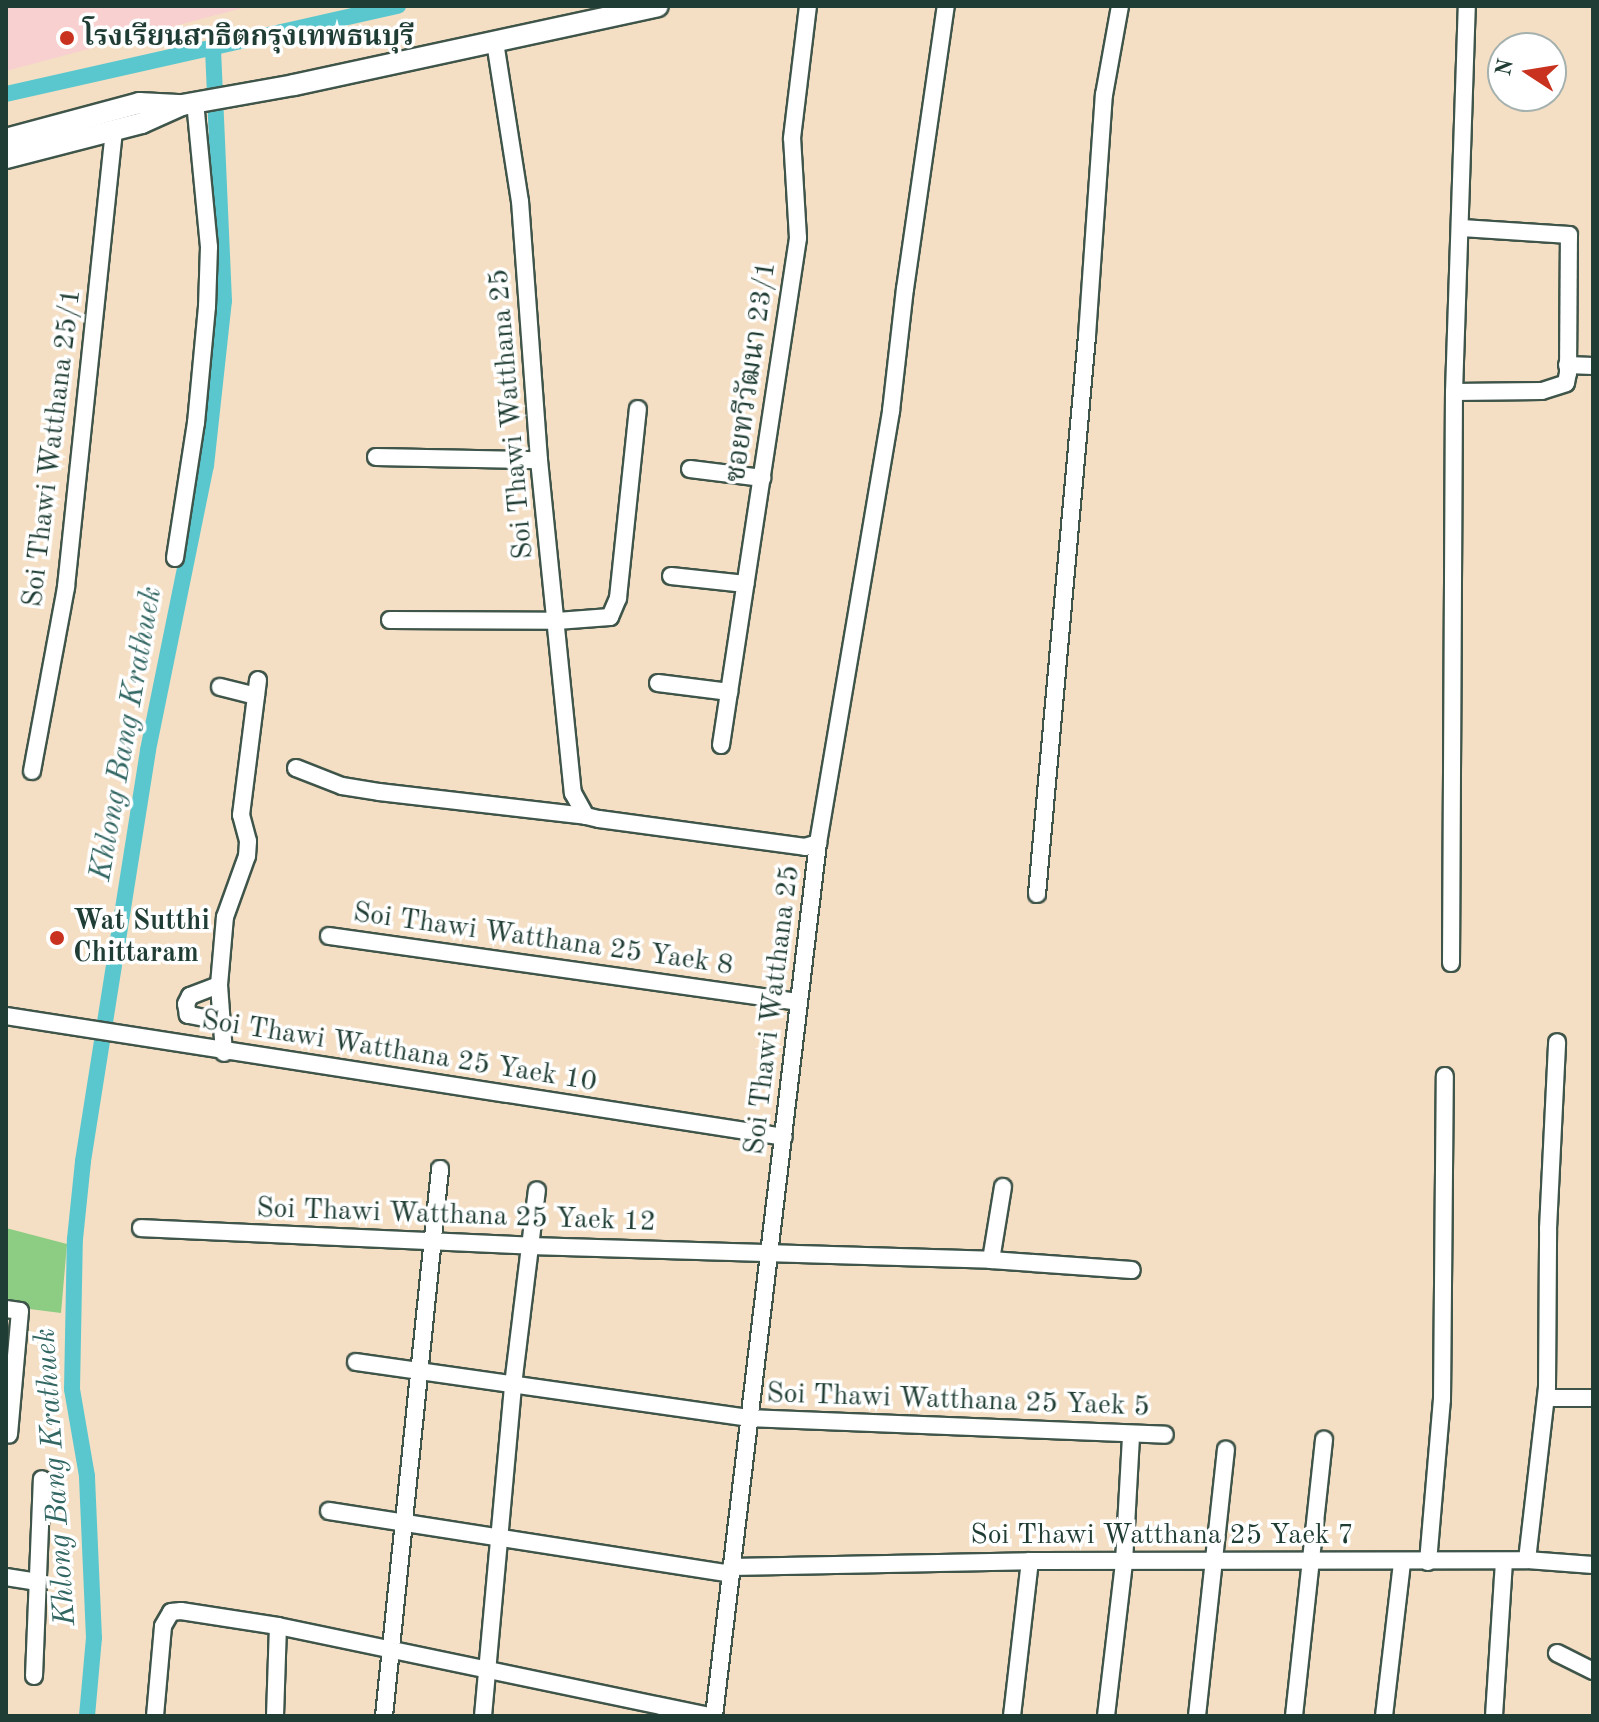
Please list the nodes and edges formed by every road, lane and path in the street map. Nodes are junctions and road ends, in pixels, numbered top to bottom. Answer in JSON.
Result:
{"nodes":[{"id":1,"x":658,"y":6,"type":"edge"},
{"id":2,"x":808,"y":6,"type":"edge"},
{"id":3,"x":946,"y":6,"type":"edge"},
{"id":4,"x":1120,"y":6,"type":"edge"},
{"id":5,"x":1467,"y":6,"type":"edge"},
{"id":6,"x":635,"y":9,"type":"edge"},
{"id":7,"x":495,"y":42,"type":"junction"},
{"id":8,"x":203,"y":101,"type":"junction"},
{"id":9,"x":114,"y":130,"type":"junction"},
{"id":10,"x":6,"y":139,"type":"edge"},
{"id":11,"x":6,"y":158,"type":"edge"},
{"id":12,"x":1462,"y":228,"type":"junction"},
{"id":13,"x":1567,"y":365,"type":"junction"},
{"id":14,"x":1593,"y":366,"type":"edge"},
{"id":15,"x":1454,"y":392,"type":"junction"},
{"id":16,"x":638,"y":409,"type":"dead end"},
{"id":17,"x":376,"y":457,"type":"dead end"},
{"id":18,"x":539,"y":460,"type":"junction"},
{"id":19,"x":690,"y":469,"type":"dead end"},
{"id":20,"x":762,"y":478,"type":"junction"},
{"id":21,"x":175,"y":558,"type":"dead end"},
{"id":22,"x":671,"y":576,"type":"dead end"},
{"id":23,"x":746,"y":584,"type":"junction"},
{"id":24,"x":390,"y":620,"type":"dead end"},
{"id":25,"x":557,"y":621,"type":"junction"},
{"id":26,"x":658,"y":683,"type":"dead end"},
{"id":27,"x":220,"y":687,"type":"dead end"},
{"id":28,"x":729,"y":692,"type":"junction"},
{"id":29,"x":721,"y":745,"type":"dead end"},
{"id":30,"x":296,"y":768,"type":"dead end"},
{"id":31,"x":32,"y":771,"type":"dead end"},
{"id":32,"x":586,"y":816,"type":"junction"},
{"id":33,"x":818,"y":843,"type":"junction"},
{"id":34,"x":1037,"y":894,"type":"dead end"},
{"id":35,"x":329,"y":936,"type":"dead end"},
{"id":36,"x":1451,"y":963,"type":"dead end"},
{"id":37,"x":219,"y":985,"type":"junction"},
{"id":38,"x":798,"y":1002,"type":"junction"},
{"id":39,"x":6,"y":1016,"type":"edge"},
{"id":40,"x":220,"y":1021,"type":"junction"},
{"id":41,"x":1557,"y":1042,"type":"dead end"},
{"id":42,"x":224,"y":1053,"type":"junction"},
{"id":43,"x":1445,"y":1076,"type":"dead end"},
{"id":44,"x":784,"y":1137,"type":"junction"},
{"id":45,"x":440,"y":1169,"type":"dead end"},
{"id":46,"x":1003,"y":1187,"type":"dead end"},
{"id":47,"x":537,"y":1190,"type":"dead end"},
{"id":48,"x":141,"y":1228,"type":"dead end"},
{"id":49,"x":432,"y":1241,"type":"junction"},
{"id":50,"x":530,"y":1246,"type":"junction"},
{"id":51,"x":768,"y":1255,"type":"junction"},
{"id":52,"x":991,"y":1260,"type":"junction"},
{"id":53,"x":1132,"y":1270,"type":"dead end"},
{"id":54,"x":6,"y":1309,"type":"edge"},
{"id":55,"x":356,"y":1362,"type":"dead end"},
{"id":56,"x":419,"y":1371,"type":"junction"},
{"id":57,"x":513,"y":1385,"type":"junction"},
{"id":58,"x":1546,"y":1398,"type":"junction"},
{"id":59,"x":1593,"y":1398,"type":"edge"},
{"id":60,"x":749,"y":1418,"type":"junction"},
{"id":61,"x":9,"y":1435,"type":"dead end"},
{"id":62,"x":1131,"y":1435,"type":"junction"},
{"id":63,"x":1165,"y":1435,"type":"dead end"},
{"id":64,"x":1324,"y":1440,"type":"dead end"},
{"id":65,"x":1226,"y":1450,"type":"dead end"},
{"id":66,"x":42,"y":1479,"type":"dead end"},
{"id":67,"x":329,"y":1511,"type":"dead end"},
{"id":68,"x":405,"y":1522,"type":"junction"},
{"id":69,"x":502,"y":1538,"type":"junction"},
{"id":70,"x":1527,"y":1560,"type":"junction"},
{"id":71,"x":1030,"y":1561,"type":"junction"},
{"id":72,"x":1504,"y":1561,"type":"junction"},
{"id":73,"x":1124,"y":1562,"type":"junction"},
{"id":74,"x":1309,"y":1562,"type":"junction"},
{"id":75,"x":1402,"y":1562,"type":"junction"},
{"id":76,"x":1428,"y":1562,"type":"junction"},
{"id":77,"x":1215,"y":1563,"type":"junction"},
{"id":78,"x":1593,"y":1565,"type":"edge"},
{"id":79,"x":731,"y":1571,"type":"junction"},
{"id":80,"x":6,"y":1577,"type":"edge"},
{"id":81,"x":38,"y":1582,"type":"junction"},
{"id":82,"x":278,"y":1626,"type":"junction"},
{"id":83,"x":392,"y":1649,"type":"junction"},
{"id":84,"x":1557,"y":1653,"type":"dead end"},
{"id":85,"x":488,"y":1668,"type":"junction"},
{"id":86,"x":1593,"y":1671,"type":"edge"},
{"id":87,"x":34,"y":1676,"type":"dead end"},
{"id":88,"x":155,"y":1716,"type":"edge"},
{"id":89,"x":275,"y":1716,"type":"edge"},
{"id":90,"x":384,"y":1716,"type":"edge"},
{"id":91,"x":483,"y":1716,"type":"edge"},
{"id":92,"x":712,"y":1716,"type":"edge"},
{"id":93,"x":1012,"y":1716,"type":"edge"},
{"id":94,"x":1106,"y":1716,"type":"edge"},
{"id":95,"x":1197,"y":1716,"type":"edge"},
{"id":96,"x":1294,"y":1716,"type":"edge"},
{"id":97,"x":1384,"y":1716,"type":"edge"},
{"id":98,"x":1494,"y":1716,"type":"edge"}],
"edges":[{"from":1,"to":6,"type":"main road"},
{"from":2,"to":20,"type":"street","name":"ซอยทวีวัฒนา 23/1"},
{"from":3,"to":33,"type":"street"},
{"from":4,"to":34,"type":"street"},
{"from":5,"to":12,"type":"street"},
{"from":6,"to":7,"type":"main road"},
{"from":7,"to":8,"type":"main road"},
{"from":7,"to":18,"type":"street","name":"Soi Thawi Watthana 25"},
{"from":8,"to":9,"type":"main road"},
{"from":8,"to":10,"type":"main road"},
{"from":8,"to":21,"type":"street"},
{"from":9,"to":11,"type":"main road"},
{"from":9,"to":31,"type":"street","name":"Soi Thawi Watthana 25/1"},
{"from":12,"to":13,"type":"street"},
{"from":12,"to":15,"type":"street"},
{"from":13,"to":14,"type":"street"},
{"from":13,"to":15,"type":"street"},
{"from":15,"to":36,"type":"street"},
{"from":16,"to":25,"type":"street"},
{"from":17,"to":18,"type":"street"},
{"from":18,"to":25,"type":"street","name":"Soi Thawi Watthana 25"},
{"from":19,"to":20,"type":"street"},
{"from":20,"to":23,"type":"street","name":"ซอยทวีวัฒนา 23/1"},
{"from":22,"to":23,"type":"street"},
{"from":23,"to":28,"type":"street","name":"ซอยทวีวัฒนา 23/1"},
{"from":24,"to":25,"type":"street"},
{"from":25,"to":32,"type":"street","name":"Soi Thawi Watthana 25"},
{"from":26,"to":28,"type":"street"},
{"from":27,"to":37,"type":"street"},
{"from":28,"to":29,"type":"street","name":"ซอยทวีวัฒนา 23/1"},
{"from":30,"to":32,"type":"street"},
{"from":32,"to":33,"type":"street","name":"Soi Thawi Watthana 25"},
{"from":33,"to":38,"type":"street","name":"Soi Thawi Watthana 25"},
{"from":35,"to":38,"type":"street","name":"Soi Thawi Watthana 25 Yaek 8"},
{"from":37,"to":40,"type":"street"},
{"from":37,"to":40,"type":"street"},
{"from":38,"to":44,"type":"street","name":"Soi Thawi Watthana 25"},
{"from":39,"to":42,"type":"street","name":"Soi Thawi Watthana 25 Yaek 10"},
{"from":40,"to":42,"type":"street"},
{"from":41,"to":58,"type":"street"},
{"from":42,"to":44,"type":"street","name":"Soi Thawi Watthana 25 Yaek 10"},
{"from":43,"to":76,"type":"street"},
{"from":44,"to":51,"type":"street","name":"Soi Thawi Watthana 25"},
{"from":45,"to":49,"type":"street"},
{"from":46,"to":52,"type":"street"},
{"from":47,"to":50,"type":"street"},
{"from":48,"to":49,"type":"street","name":"Soi Thawi Watthana 25 Yaek 12"},
{"from":49,"to":50,"type":"street","name":"Soi Thawi Watthana 25 Yaek 12"},
{"from":49,"to":56,"type":"street"},
{"from":50,"to":51,"type":"street","name":"Soi Thawi Watthana 25 Yaek 12"},
{"from":50,"to":57,"type":"street"},
{"from":51,"to":52,"type":"street","name":"Soi Thawi Watthana 25 Yaek 12"},
{"from":51,"to":60,"type":"street","name":"Soi Thawi Watthana 25"},
{"from":52,"to":53,"type":"street","name":"Soi Thawi Watthana 25 Yaek 12"},
{"from":54,"to":61,"type":"street"},
{"from":55,"to":56,"type":"street","name":"Soi Thawi Watthana 25 Yaek 5"},
{"from":56,"to":57,"type":"street","name":"Soi Thawi Watthana 25 Yaek 5"},
{"from":56,"to":68,"type":"street"},
{"from":57,"to":60,"type":"street","name":"Soi Thawi Watthana 25 Yaek 5"},
{"from":57,"to":69,"type":"street"},
{"from":58,"to":59,"type":"street"},
{"from":58,"to":70,"type":"street"},
{"from":60,"to":62,"type":"street","name":"Soi Thawi Watthana 25 Yaek 5"},
{"from":60,"to":79,"type":"street","name":"Soi Thawi Watthana 25"},
{"from":62,"to":63,"type":"street","name":"Soi Thawi Watthana 25 Yaek 5"},
{"from":62,"to":73,"type":"street"},
{"from":64,"to":74,"type":"street"},
{"from":65,"to":77,"type":"street"},
{"from":66,"to":81,"type":"street"},
{"from":67,"to":68,"type":"street","name":"Soi Thawi Watthana 25 Yaek 7"},
{"from":68,"to":69,"type":"street","name":"Soi Thawi Watthana 25 Yaek 7"},
{"from":68,"to":83,"type":"street"},
{"from":69,"to":79,"type":"street","name":"Soi Thawi Watthana 25 Yaek 7"},
{"from":69,"to":85,"type":"street"},
{"from":70,"to":72,"type":"street","name":"Soi Thawi Watthana 25 Yaek 7"},
{"from":70,"to":78,"type":"street","name":"Soi Thawi Watthana 25 Yaek 7"},
{"from":71,"to":73,"type":"street","name":"Soi Thawi Watthana 25 Yaek 7"},
{"from":71,"to":79,"type":"street","name":"Soi Thawi Watthana 25 Yaek 7"},
{"from":71,"to":93,"type":"street"},
{"from":72,"to":76,"type":"street","name":"Soi Thawi Watthana 25 Yaek 7"},
{"from":72,"to":98,"type":"street"},
{"from":73,"to":77,"type":"street","name":"Soi Thawi Watthana 25 Yaek 7"},
{"from":73,"to":94,"type":"street"},
{"from":74,"to":75,"type":"street","name":"Soi Thawi Watthana 25 Yaek 7"},
{"from":74,"to":77,"type":"street","name":"Soi Thawi Watthana 25 Yaek 7"},
{"from":74,"to":96,"type":"street"},
{"from":75,"to":76,"type":"street","name":"Soi Thawi Watthana 25 Yaek 7"},
{"from":75,"to":97,"type":"street"},
{"from":77,"to":95,"type":"street"},
{"from":79,"to":92,"type":"street","name":"Soi Thawi Watthana 25"},
{"from":80,"to":81,"type":"street"},
{"from":81,"to":87,"type":"street"},
{"from":82,"to":83,"type":"street"},
{"from":82,"to":88,"type":"street"},
{"from":82,"to":89,"type":"street"},
{"from":83,"to":85,"type":"street"},
{"from":83,"to":90,"type":"street"},
{"from":84,"to":86,"type":"street"},
{"from":85,"to":91,"type":"street"},
{"from":85,"to":92,"type":"street"}]}
